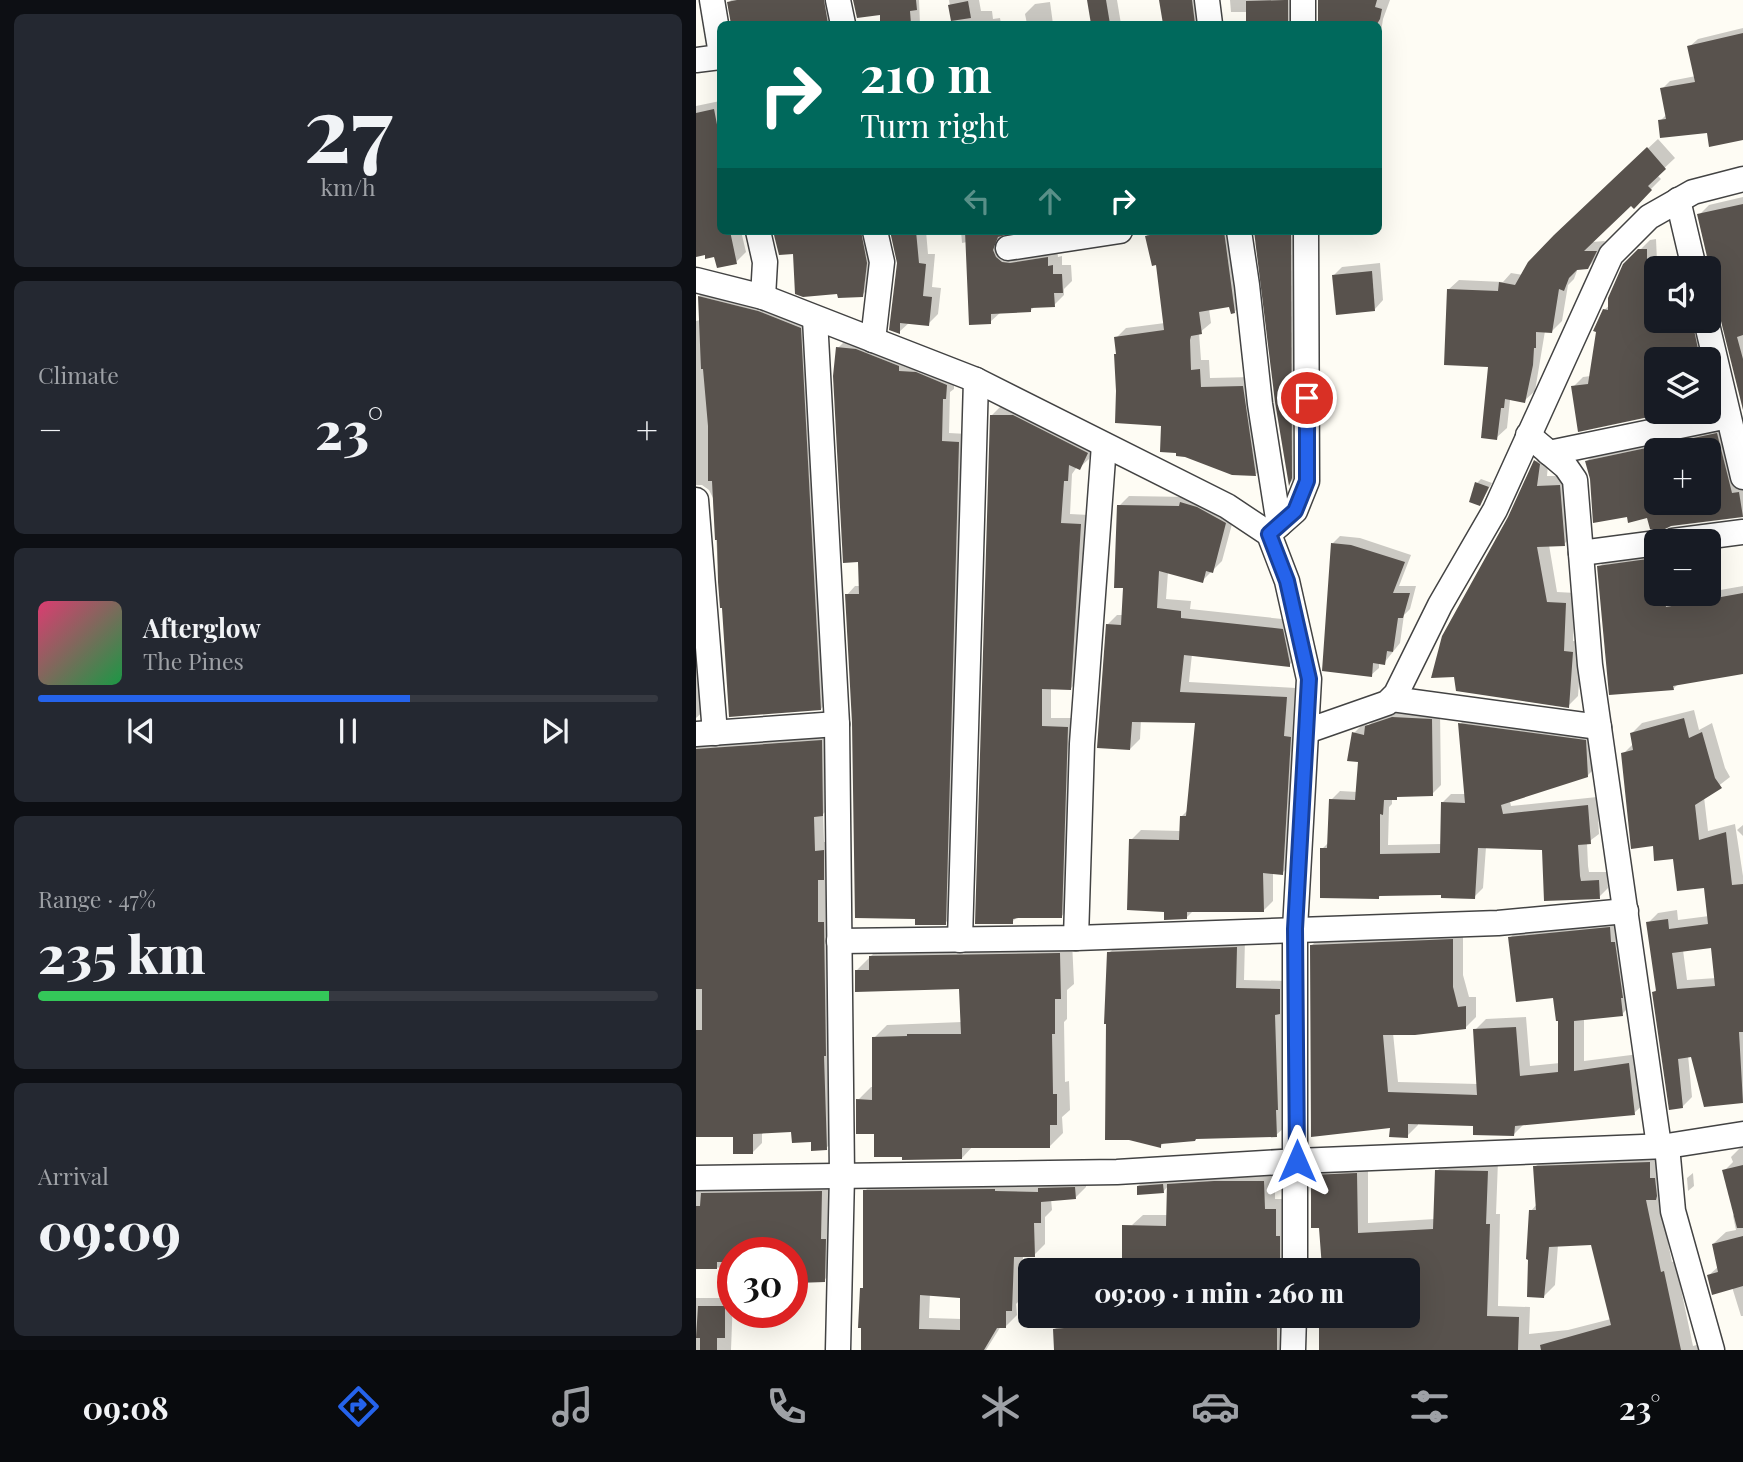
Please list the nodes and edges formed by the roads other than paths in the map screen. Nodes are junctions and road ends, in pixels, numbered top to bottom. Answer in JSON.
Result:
{"nodes":[{"id":1,"x":712,"y":0,"type":"edge"},
{"id":2,"x":838,"y":0,"type":"edge"},
{"id":3,"x":1207,"y":0,"type":"edge"},
{"id":4,"x":1303,"y":0,"type":"edge"},
{"id":5,"x":842,"y":21,"type":"edge"},
{"id":6,"x":1210,"y":21,"type":"edge"},
{"id":7,"x":1303,"y":21,"type":"edge"},
{"id":8,"x":717,"y":30,"type":"edge"},
{"id":9,"x":717,"y":57,"type":"edge"},
{"id":10,"x":696,"y":60,"type":"edge"},
{"id":11,"x":1742,"y":179,"type":"edge"},
{"id":12,"x":1678,"y":200,"type":"junction"},
{"id":13,"x":759,"y":235,"type":"edge"},
{"id":14,"x":876,"y":235,"type":"edge"},
{"id":15,"x":1094,"y":235,"type":"edge"},
{"id":16,"x":1240,"y":235,"type":"edge"},
{"id":17,"x":1306,"y":235,"type":"edge"},
{"id":18,"x":1008,"y":248,"type":"dead end"},
{"id":19,"x":1691,"y":256,"type":"edge"},
{"id":20,"x":696,"y":280,"type":"edge"},
{"id":21,"x":763,"y":297,"type":"junction"},
{"id":22,"x":815,"y":319,"type":"junction"},
{"id":23,"x":1709,"y":333,"type":"edge"},
{"id":24,"x":873,"y":340,"type":"junction"},
{"id":25,"x":976,"y":380,"type":"junction"},
{"id":26,"x":1728,"y":416,"type":"junction"},
{"id":27,"x":1528,"y":435,"type":"junction"},
{"id":28,"x":1104,"y":446,"type":"junction"},
{"id":29,"x":1549,"y":453,"type":"junction"},
{"id":30,"x":1742,"y":477,"type":"edge"},
{"id":31,"x":696,"y":500,"type":"edge"},
{"id":32,"x":1274,"y":529,"type":"junction"},
{"id":33,"x":1742,"y":532,"type":"edge"},
{"id":34,"x":1721,"y":535,"type":"edge"},
{"id":35,"x":1644,"y":545,"type":"edge"},
{"id":36,"x":1581,"y":553,"type":"junction"},
{"id":37,"x":1392,"y":699,"type":"junction"},
{"id":38,"x":837,"y":724,"type":"junction"},
{"id":39,"x":1599,"y":727,"type":"junction"},
{"id":40,"x":1307,"y":731,"type":"junction"},
{"id":41,"x":705,"y":734,"type":"edge"},
{"id":42,"x":1626,"y":911,"type":"junction"},
{"id":43,"x":1295,"y":929,"type":"junction"},
{"id":44,"x":1076,"y":938,"type":"junction"},
{"id":45,"x":960,"y":940,"type":"junction"},
{"id":46,"x":839,"y":941,"type":"junction"},
{"id":47,"x":1742,"y":1134,"type":"edge"},
{"id":48,"x":1663,"y":1146,"type":"junction"},
{"id":49,"x":1297,"y":1161,"type":"junction"},
{"id":50,"x":842,"y":1175,"type":"junction"},
{"id":51,"x":696,"y":1178,"type":"edge"},
{"id":52,"x":1295,"y":1258,"type":"edge"},
{"id":53,"x":1294,"y":1328,"type":"edge"},
{"id":54,"x":838,"y":1350,"type":"edge"},
{"id":55,"x":1293,"y":1350,"type":"edge"},
{"id":56,"x":1712,"y":1350,"type":"edge"}],
"edges":[{"from":1,"to":8,"type":"street"},
{"from":2,"to":5,"type":"street"},
{"from":3,"to":6,"type":"street"},
{"from":4,"to":7,"type":"street"},
{"from":9,"to":10,"type":"street"},
{"from":11,"to":12,"type":"street"},
{"from":12,"to":19,"type":"street"},
{"from":12,"to":27,"type":"street"},
{"from":13,"to":21,"type":"street"},
{"from":14,"to":24,"type":"street"},
{"from":15,"to":18,"type":"street"},
{"from":16,"to":32,"type":"street"},
{"from":17,"to":32,"type":"street"},
{"from":20,"to":21,"type":"street"},
{"from":21,"to":22,"type":"street"},
{"from":22,"to":24,"type":"street"},
{"from":22,"to":38,"type":"street"},
{"from":23,"to":26,"type":"street"},
{"from":24,"to":25,"type":"street"},
{"from":25,"to":28,"type":"street"},
{"from":25,"to":45,"type":"street"},
{"from":26,"to":29,"type":"street"},
{"from":26,"to":30,"type":"street"},
{"from":27,"to":29,"type":"street"},
{"from":27,"to":37,"type":"street"},
{"from":28,"to":32,"type":"street"},
{"from":28,"to":44,"type":"street"},
{"from":29,"to":36,"type":"street"},
{"from":31,"to":41,"type":"street"},
{"from":32,"to":40,"type":"street"},
{"from":33,"to":34,"type":"street"},
{"from":35,"to":36,"type":"street"},
{"from":36,"to":39,"type":"street"},
{"from":37,"to":39,"type":"street"},
{"from":37,"to":40,"type":"street"},
{"from":38,"to":41,"type":"street"},
{"from":38,"to":46,"type":"street"},
{"from":39,"to":42,"type":"street"},
{"from":40,"to":43,"type":"street"},
{"from":42,"to":43,"type":"street"},
{"from":42,"to":48,"type":"street"},
{"from":43,"to":44,"type":"street"},
{"from":43,"to":49,"type":"street"},
{"from":44,"to":45,"type":"street"},
{"from":45,"to":46,"type":"street"},
{"from":46,"to":50,"type":"street"},
{"from":47,"to":48,"type":"street"},
{"from":48,"to":49,"type":"street"},
{"from":48,"to":56,"type":"street"},
{"from":49,"to":50,"type":"street"},
{"from":49,"to":52,"type":"street"},
{"from":50,"to":51,"type":"street"},
{"from":50,"to":54,"type":"street"},
{"from":53,"to":55,"type":"street"}]}
